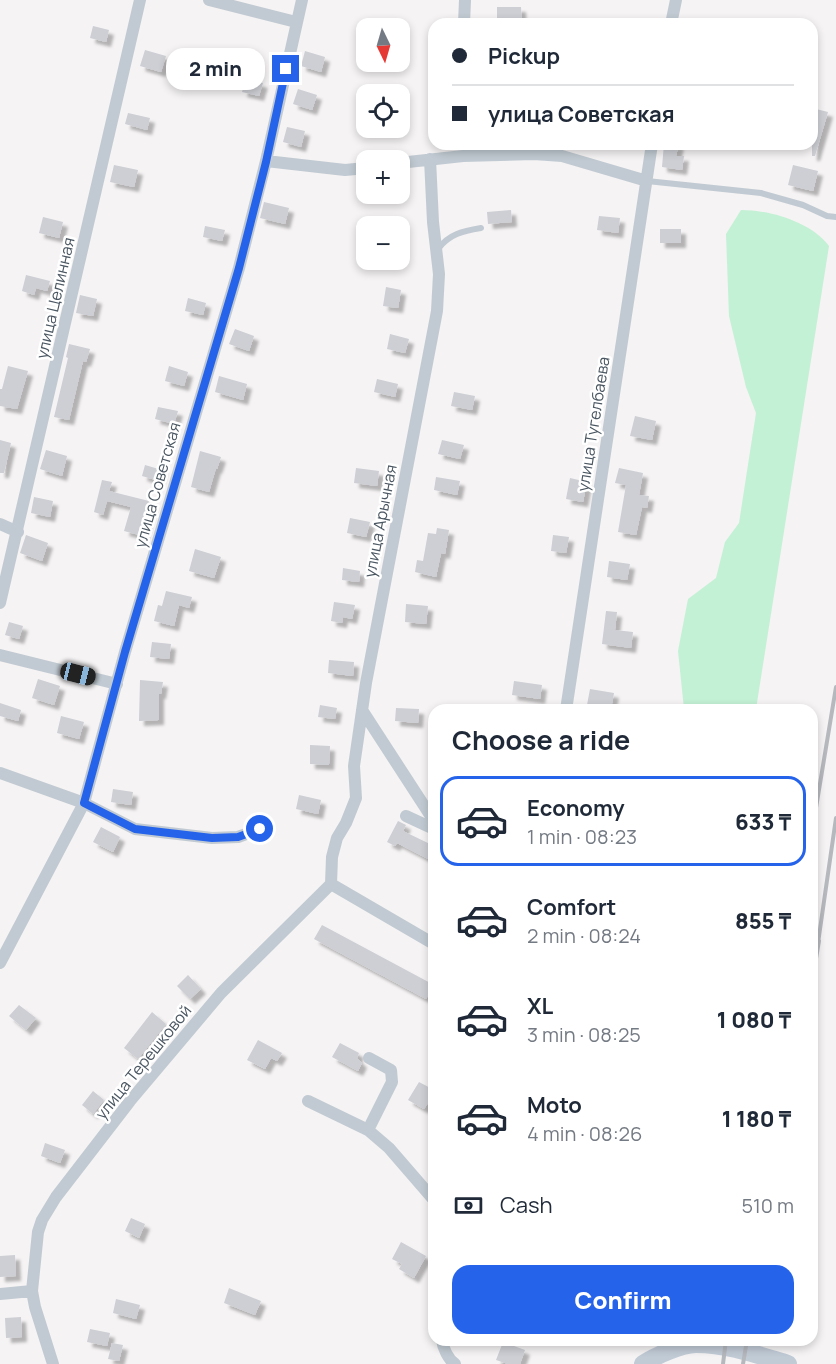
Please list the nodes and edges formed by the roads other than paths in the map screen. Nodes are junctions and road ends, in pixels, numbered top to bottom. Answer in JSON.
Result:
{"nodes":[{"id":1,"x":140,"y":0,"type":"edge"},
{"id":2,"x":209,"y":0,"type":"edge"},
{"id":3,"x":302,"y":0,"type":"edge"},
{"id":4,"x":465,"y":0,"type":"edge"},
{"id":5,"x":676,"y":0,"type":"edge"},
{"id":6,"x":464,"y":18,"type":"edge"},
{"id":7,"x":672,"y":18,"type":"edge"},
{"id":8,"x":296,"y":22,"type":"junction"},
{"id":9,"x":463,"y":150,"type":"edge"},
{"id":10,"x":651,"y":150,"type":"edge"},
{"id":11,"x":430,"y":159,"type":"junction"},
{"id":12,"x":266,"y":162,"type":"junction"},
{"id":13,"x":410,"y":162,"type":"edge"},
{"id":14,"x":356,"y":169,"type":"edge"},
{"id":15,"x":647,"y":182,"type":"junction"},
{"id":16,"x":836,"y":217,"type":"edge"},
{"id":17,"x":481,"y":228,"type":"dead end"},
{"id":18,"x":436,"y":255,"type":"junction"},
{"id":19,"x":0,"y":524,"type":"edge"},
{"id":20,"x":18,"y":532,"type":"junction"},
{"id":21,"x":0,"y":603,"type":"edge"},
{"id":22,"x":0,"y":655,"type":"edge"},
{"id":23,"x":117,"y":684,"type":"junction"},
{"id":24,"x":567,"y":704,"type":"edge"},
{"id":25,"x":362,"y":710,"type":"junction"},
{"id":26,"x":0,"y":773,"type":"edge"},
{"id":27,"x":84,"y":803,"type":"junction"},
{"id":28,"x":428,"y":812,"type":"edge"},
{"id":29,"x":406,"y":816,"type":"dead end"},
{"id":30,"x":428,"y":826,"type":"edge"},
{"id":31,"x":260,"y":829,"type":"dead end"},
{"id":32,"x":331,"y":884,"type":"junction"},
{"id":33,"x":428,"y":941,"type":"edge"},
{"id":34,"x":0,"y":963,"type":"edge"},
{"id":35,"x":369,"y":1058,"type":"dead end"},
{"id":36,"x":308,"y":1101,"type":"dead end"},
{"id":37,"x":368,"y":1130,"type":"junction"},
{"id":38,"x":428,"y":1193,"type":"edge"},
{"id":39,"x":32,"y":1291,"type":"junction"},
{"id":40,"x":0,"y":1294,"type":"edge"},
{"id":41,"x":445,"y":1346,"type":"edge"},
{"id":42,"x":688,"y":1346,"type":"edge"},
{"id":43,"x":715,"y":1346,"type":"edge"},
{"id":44,"x":53,"y":1364,"type":"edge"},
{"id":45,"x":455,"y":1364,"type":"edge"},
{"id":46,"x":643,"y":1364,"type":"edge"},
{"id":47,"x":788,"y":1364,"type":"edge"}],
"edges":[{"from":1,"to":20,"type":"street","name":"улица Целинная"},
{"from":2,"to":8,"type":"street"},
{"from":3,"to":8,"type":"street","name":"улица Советская"},
{"from":4,"to":6,"type":"street"},
{"from":5,"to":7,"type":"street"},
{"from":8,"to":12,"type":"street","name":"улица Советская"},
{"from":9,"to":11,"type":"street"},
{"from":9,"to":15,"type":"street"},
{"from":10,"to":15,"type":"street","name":"улица Тугелбаева"},
{"from":11,"to":13,"type":"street"},
{"from":11,"to":18,"type":"street","name":"улица Арычная"},
{"from":12,"to":14,"type":"street"},
{"from":12,"to":23,"type":"street","name":"улица Советская"},
{"from":15,"to":16,"type":"lane"},
{"from":15,"to":24,"type":"street","name":"улица Тугелбаева"},
{"from":17,"to":18,"type":"lane"},
{"from":18,"to":25,"type":"street","name":"улица Арычная"},
{"from":19,"to":20,"type":"street"},
{"from":20,"to":21,"type":"street","name":"улица Целинная"},
{"from":22,"to":23,"type":"street"},
{"from":23,"to":27,"type":"street","name":"улица Советская"},
{"from":25,"to":28,"type":"street"},
{"from":25,"to":32,"type":"street","name":"улица Арычная"},
{"from":26,"to":27,"type":"street"},
{"from":27,"to":31,"type":"street"},
{"from":27,"to":34,"type":"street","name":"улица Советская"},
{"from":29,"to":30,"type":"street"},
{"from":32,"to":33,"type":"street"},
{"from":32,"to":39,"type":"street","name":"улица Терешковой"},
{"from":35,"to":37,"type":"street"},
{"from":36,"to":37,"type":"street"},
{"from":37,"to":38,"type":"street"},
{"from":39,"to":40,"type":"street"},
{"from":39,"to":44,"type":"street","name":"улица Терешковой"},
{"from":41,"to":45,"type":"street"},
{"from":42,"to":46,"type":"main road"},
{"from":43,"to":47,"type":"main road"}]}
